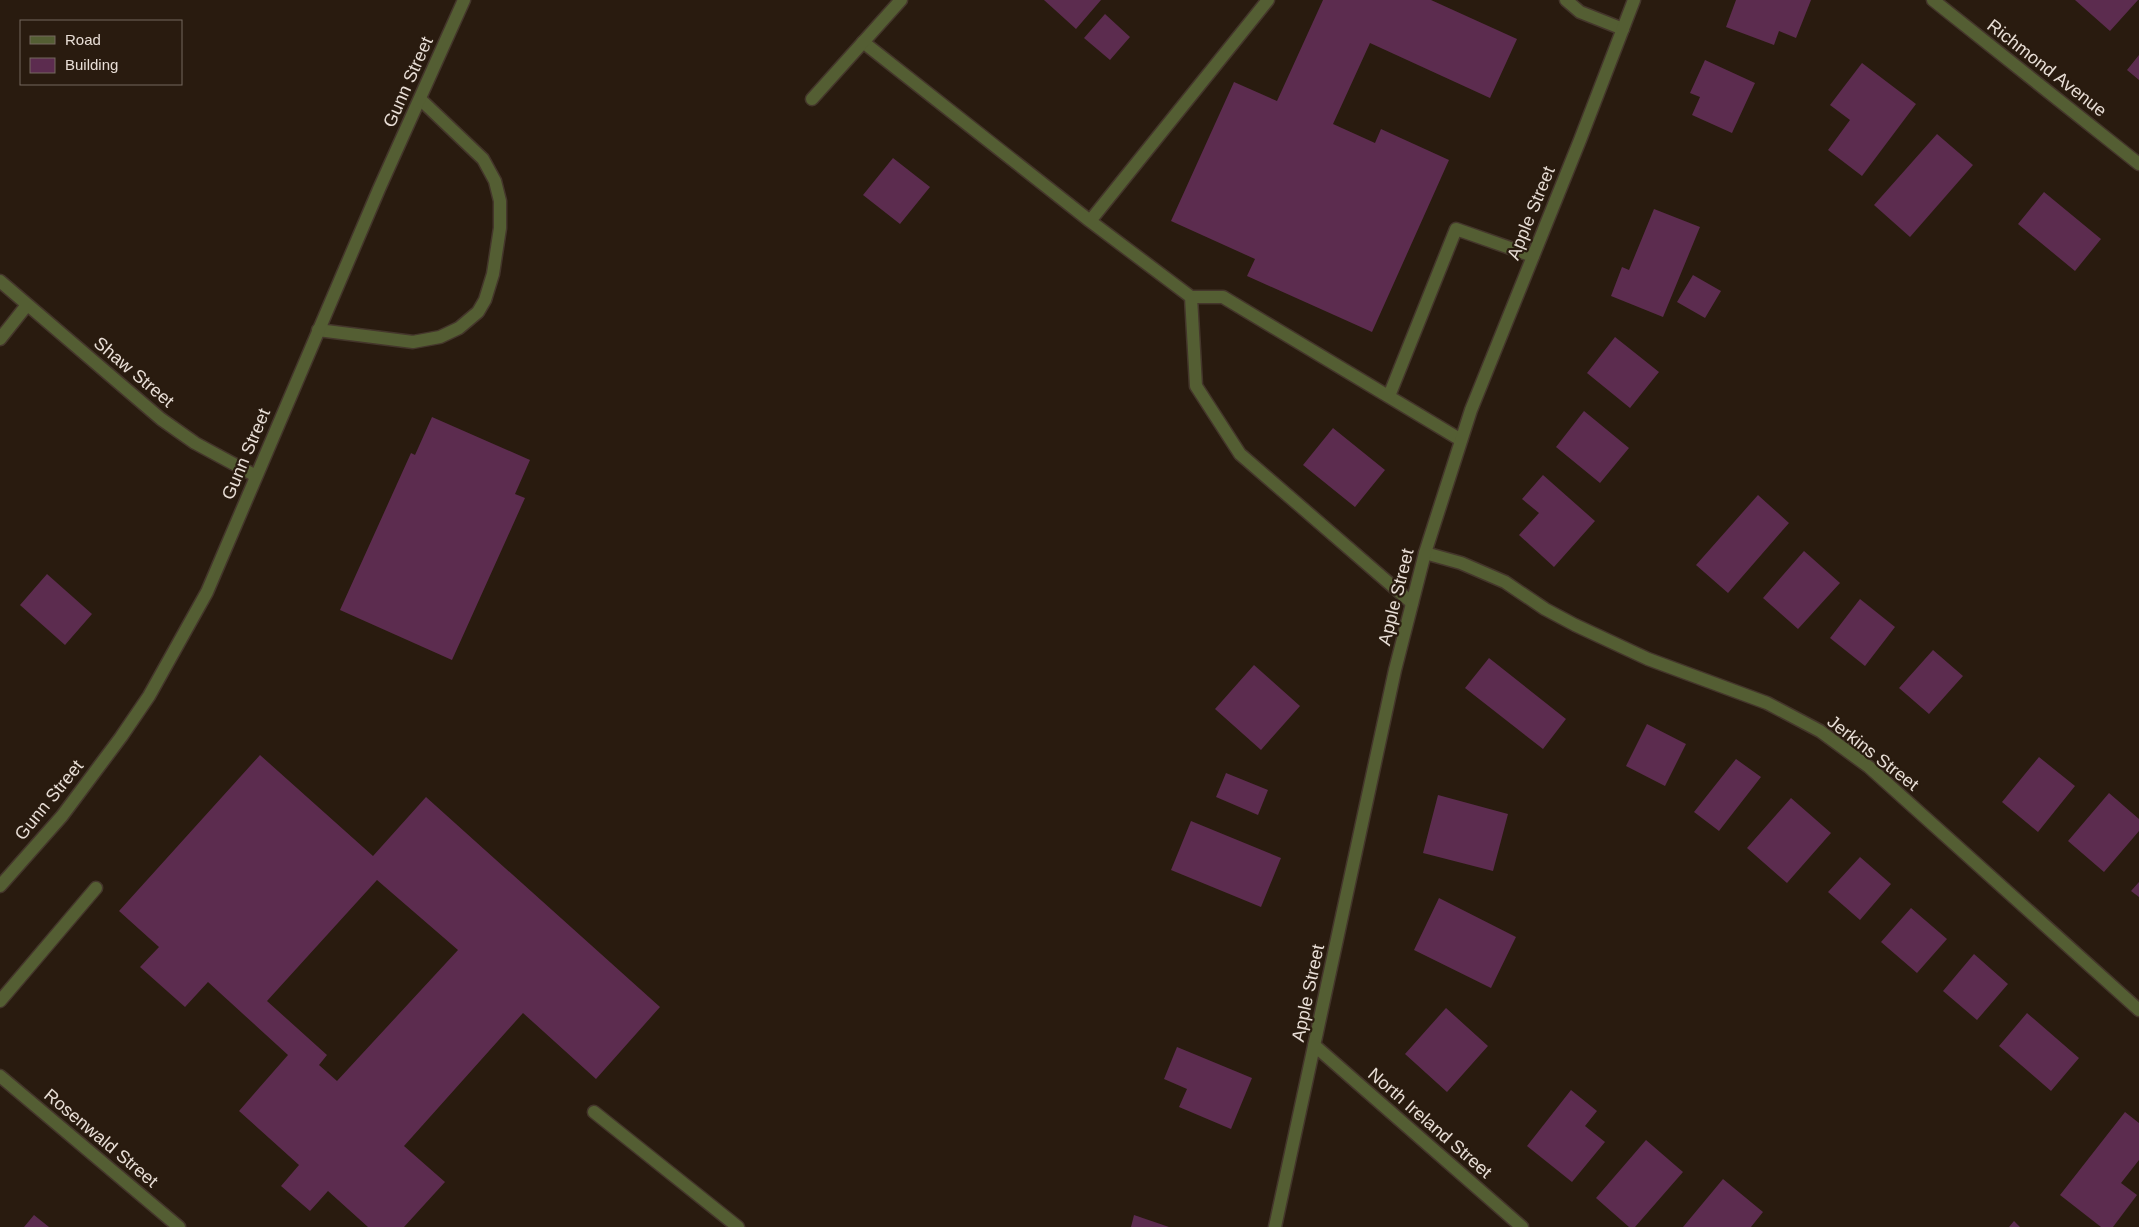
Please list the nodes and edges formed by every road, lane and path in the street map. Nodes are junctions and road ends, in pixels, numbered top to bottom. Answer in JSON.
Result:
{"nodes":[{"id":1,"x":464,"y":0,"type":"edge"},
{"id":2,"x":900,"y":0,"type":"edge"},
{"id":3,"x":1268,"y":0,"type":"edge"},
{"id":4,"x":1566,"y":0,"type":"edge"},
{"id":5,"x":1634,"y":0,"type":"edge"},
{"id":6,"x":1933,"y":0,"type":"edge"},
{"id":7,"x":1623,"y":28,"type":"junction"},
{"id":8,"x":863,"y":42,"type":"junction"},
{"id":9,"x":420,"y":99,"type":"junction"},
{"id":10,"x":812,"y":99,"type":"dead end"},
{"id":11,"x":2139,"y":164,"type":"edge"},
{"id":12,"x":1090,"y":221,"type":"junction"},
{"id":13,"x":1533,"y":256,"type":"junction"},
{"id":14,"x":0,"y":281,"type":"edge"},
{"id":15,"x":1191,"y":297,"type":"junction"},
{"id":16,"x":27,"y":305,"type":"junction"},
{"id":17,"x":318,"y":330,"type":"junction"},
{"id":18,"x":0,"y":339,"type":"edge"},
{"id":19,"x":1389,"y":396,"type":"junction"},
{"id":20,"x":1462,"y":440,"type":"junction"},
{"id":21,"x":256,"y":476,"type":"junction"},
{"id":22,"x":1425,"y":553,"type":"junction"},
{"id":23,"x":1412,"y":603,"type":"junction"},
{"id":24,"x":0,"y":886,"type":"edge"},
{"id":25,"x":96,"y":888,"type":"dead end"},
{"id":26,"x":0,"y":1001,"type":"edge"},
{"id":27,"x":2139,"y":1010,"type":"edge"},
{"id":28,"x":1314,"y":1045,"type":"junction"},
{"id":29,"x":0,"y":1076,"type":"edge"},
{"id":30,"x":594,"y":1112,"type":"dead end"},
{"id":31,"x":178,"y":1227,"type":"edge"},
{"id":32,"x":738,"y":1227,"type":"edge"},
{"id":33,"x":1274,"y":1227,"type":"edge"},
{"id":34,"x":1522,"y":1227,"type":"edge"}],
"edges":[{"from":1,"to":9,"type":"street","name":"Gunn Street"},
{"from":2,"to":8,"type":"street"},
{"from":3,"to":12,"type":"street"},
{"from":4,"to":7,"type":"street"},
{"from":5,"to":7,"type":"street","name":"Apple Street"},
{"from":6,"to":11,"type":"street","name":"Richmond Avenue"},
{"from":7,"to":13,"type":"street","name":"Apple Street"},
{"from":8,"to":10,"type":"street"},
{"from":8,"to":12,"type":"street"},
{"from":9,"to":17,"type":"street","name":"Gunn Street"},
{"from":9,"to":17,"type":"street"},
{"from":12,"to":15,"type":"street"},
{"from":13,"to":19,"type":"street"},
{"from":13,"to":20,"type":"street","name":"Apple Street"},
{"from":14,"to":16,"type":"street","name":"Shaw Street"},
{"from":15,"to":19,"type":"street"},
{"from":15,"to":23,"type":"street"},
{"from":16,"to":18,"type":"street"},
{"from":16,"to":21,"type":"street","name":"Shaw Street"},
{"from":17,"to":21,"type":"street","name":"Gunn Street"},
{"from":19,"to":20,"type":"street"},
{"from":20,"to":22,"type":"street","name":"Apple Street"},
{"from":21,"to":24,"type":"street","name":"Gunn Street"},
{"from":22,"to":23,"type":"street","name":"Apple Street"},
{"from":22,"to":27,"type":"street","name":"Jerkins Street"},
{"from":23,"to":28,"type":"street","name":"Apple Street"},
{"from":25,"to":26,"type":"street"},
{"from":28,"to":33,"type":"street","name":"Apple Street"},
{"from":28,"to":34,"type":"street","name":"North Ireland Street"},
{"from":29,"to":31,"type":"street","name":"Rosenwald Street"},
{"from":30,"to":32,"type":"street"}]}
